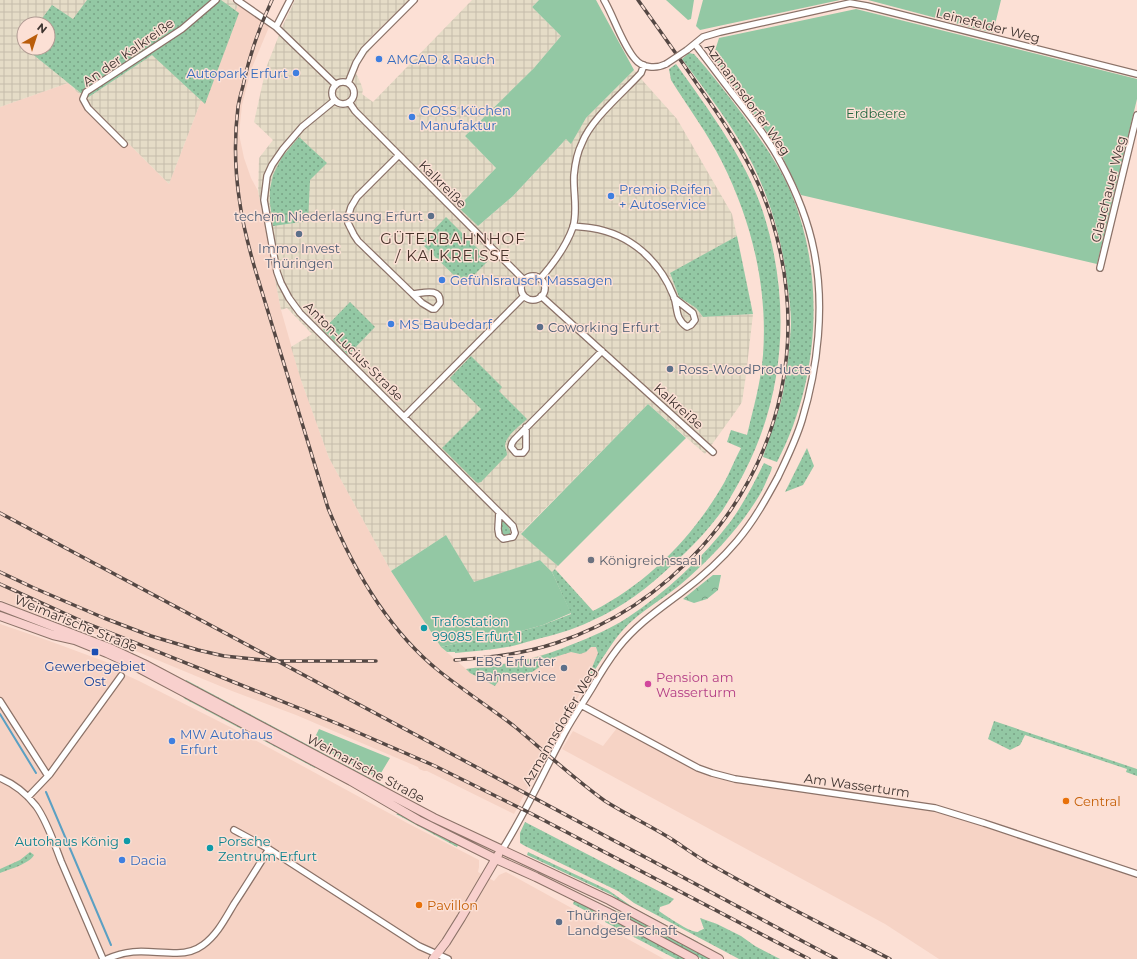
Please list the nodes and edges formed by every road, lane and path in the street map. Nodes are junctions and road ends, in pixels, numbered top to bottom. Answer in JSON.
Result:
{"nodes":[{"id":1,"x":216,"y":0,"type":"edge"},
{"id":2,"x":237,"y":0,"type":"edge"},
{"id":3,"x":290,"y":0,"type":"edge"},
{"id":4,"x":414,"y":0,"type":"edge"},
{"id":5,"x":604,"y":0,"type":"edge"},
{"id":6,"x":276,"y":27,"type":"junction"},
{"id":7,"x":695,"y":44,"type":"junction"},
{"id":8,"x":644,"y":65,"type":"junction"},
{"id":9,"x":1137,"y":74,"type":"edge"},
{"id":10,"x":348,"y":83,"type":"junction"},
{"id":11,"x":336,"y":85,"type":"junction"},
{"id":12,"x":335,"y":100,"type":"junction"},
{"id":13,"x":349,"y":102,"type":"junction"},
{"id":14,"x":1137,"y":115,"type":"edge"},
{"id":15,"x":124,"y":144,"type":"dead end"},
{"id":16,"x":399,"y":156,"type":"junction"},
{"id":17,"x":573,"y":226,"type":"junction"},
{"id":18,"x":1100,"y":268,"type":"dead end"},
{"id":19,"x":540,"y":278,"type":"junction"},
{"id":20,"x":524,"y":280,"type":"junction"},
{"id":21,"x":412,"y":294,"type":"junction"},
{"id":22,"x":524,"y":296,"type":"junction"},
{"id":23,"x":541,"y":296,"type":"junction"},
{"id":24,"x":674,"y":298,"type":"junction"},
{"id":25,"x":602,"y":351,"type":"junction"},
{"id":26,"x":404,"y":417,"type":"junction"},
{"id":27,"x":526,"y":427,"type":"dead end"},
{"id":28,"x":713,"y":452,"type":"dead end"},
{"id":29,"x":499,"y":512,"type":"junction"},
{"id":30,"x":0,"y":606,"type":"edge"},
{"id":31,"x":0,"y":616,"type":"edge"},
{"id":32,"x":121,"y":676,"type":"dead end"},
{"id":33,"x":0,"y":701,"type":"edge"},
{"id":34,"x":581,"y":705,"type":"junction"},
{"id":35,"x":48,"y":776,"type":"junction"},
{"id":36,"x":0,"y":778,"type":"edge"},
{"id":37,"x":28,"y":797,"type":"junction"},
{"id":38,"x":234,"y":830,"type":"dead end"},
{"id":39,"x":269,"y":849,"type":"junction"},
{"id":40,"x":502,"y":850,"type":"junction"},
{"id":41,"x":496,"y":859,"type":"junction"},
{"id":42,"x":1137,"y":874,"type":"edge"},
{"id":43,"x":435,"y":957,"type":"edge"},
{"id":44,"x":103,"y":959,"type":"edge"},
{"id":45,"x":107,"y":959,"type":"edge"},
{"id":46,"x":448,"y":959,"type":"edge"},
{"id":47,"x":694,"y":959,"type":"edge"},
{"id":48,"x":719,"y":959,"type":"edge"}],
"edges":[{"from":1,"to":15,"type":"street","name":"An der Kalkreiße"},
{"from":2,"to":6,"type":"street"},
{"from":3,"to":6,"type":"street"},
{"from":4,"to":10,"type":"street"},
{"from":5,"to":8,"type":"street"},
{"from":6,"to":11,"type":"street"},
{"from":7,"to":8,"type":"street","name":"Leinefelder Weg","bridge":true},
{"from":7,"to":9,"type":"street","name":"Leinefelder Weg"},
{"from":7,"to":34,"type":"street","name":"Azmannsdorfer Weg"},
{"from":8,"to":17,"type":"street"},
{"from":10,"to":11,"type":"street"},
{"from":10,"to":13,"type":"street"},
{"from":11,"to":12,"type":"street"},
{"from":12,"to":13,"type":"street"},
{"from":12,"to":26,"type":"street","name":"Anton-Lucius-Straße"},
{"from":13,"to":16,"type":"street","name":"Kalkreiße"},
{"from":14,"to":18,"type":"street","name":"Glauchauer Weg"},
{"from":16,"to":20,"type":"street","name":"Kalkreiße"},
{"from":16,"to":21,"type":"street"},
{"from":17,"to":19,"type":"street"},
{"from":17,"to":24,"type":"street"},
{"from":19,"to":20,"type":"street"},
{"from":19,"to":23,"type":"street"},
{"from":20,"to":22,"type":"street"},
{"from":21,"to":21,"type":"street"},
{"from":22,"to":23,"type":"street"},
{"from":22,"to":26,"type":"street"},
{"from":23,"to":25,"type":"street","name":"Kalkreiße"},
{"from":24,"to":24,"type":"street"},
{"from":25,"to":27,"type":"street"},
{"from":25,"to":28,"type":"street","name":"Kalkreiße"},
{"from":26,"to":29,"type":"street","name":"Anton-Lucius-Straße"},
{"from":29,"to":29,"type":"street","name":"Anton-Lucius-Straße"},
{"from":30,"to":40,"type":"main road","name":"Weimarische Straße"},
{"from":31,"to":41,"type":"main road","name":"Weimarische Straße"},
{"from":32,"to":35,"type":"street"},
{"from":33,"to":35,"type":"street"},
{"from":34,"to":40,"type":"street","name":"Azmannsdorfer Weg"},
{"from":34,"to":42,"type":"street","name":"Am Wasserturm"},
{"from":35,"to":37,"type":"street"},
{"from":36,"to":37,"type":"street"},
{"from":37,"to":44,"type":"street"},
{"from":38,"to":39,"type":"street"},
{"from":39,"to":43,"type":"street"},
{"from":39,"to":45,"type":"street"},
{"from":40,"to":41,"type":"main road"},
{"from":40,"to":48,"type":"main road","name":"Weimarische Straße"},
{"from":41,"to":43,"type":"main road"},
{"from":41,"to":47,"type":"main road","name":"Weimarische Straße"},
{"from":43,"to":46,"type":"street"}]}
